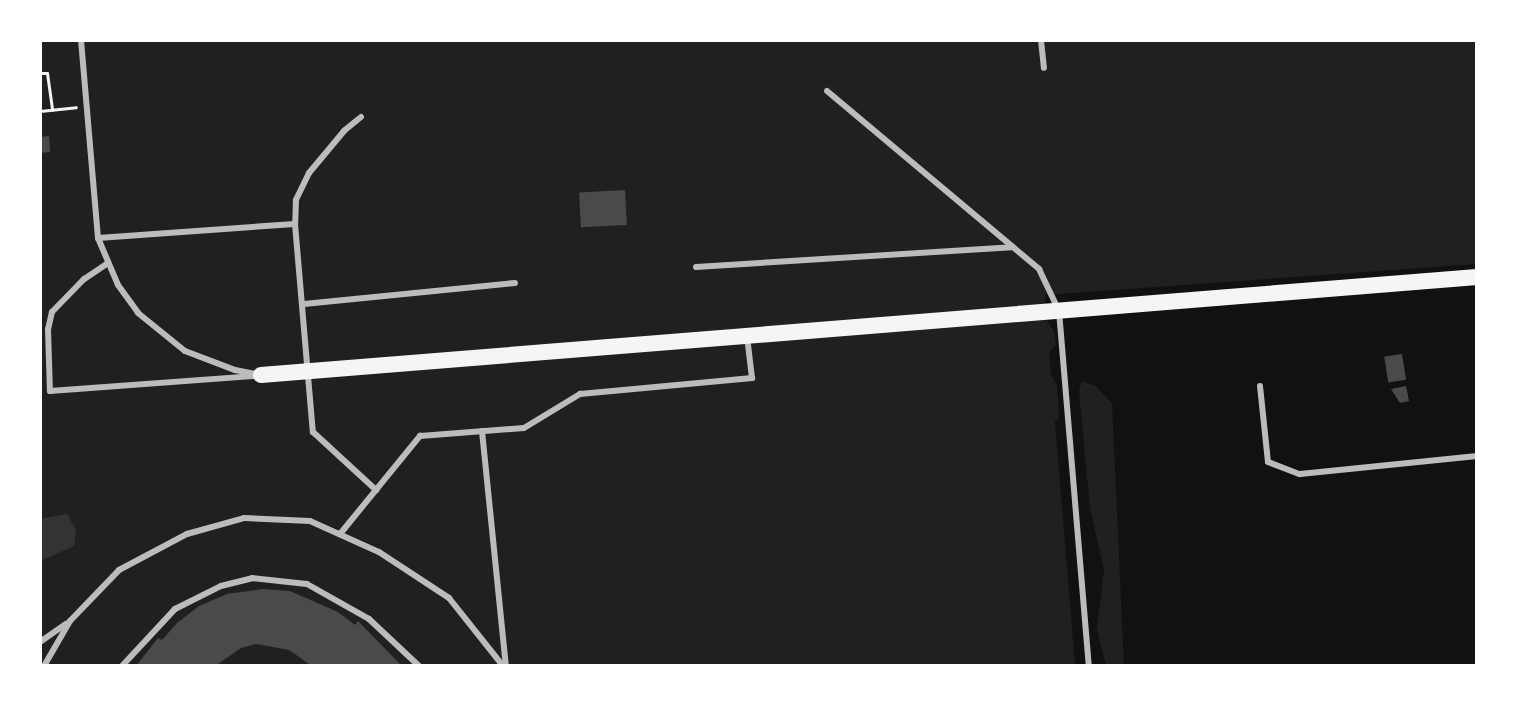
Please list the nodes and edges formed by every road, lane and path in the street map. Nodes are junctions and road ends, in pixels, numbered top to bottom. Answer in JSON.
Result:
{"nodes":[{"id":1,"x":81,"y":40,"type":"edge"},
{"id":2,"x":1041,"y":40,"type":"edge"},
{"id":3,"x":1044,"y":68,"type":"dead end"},
{"id":4,"x":40,"y":73,"type":"edge"},
{"id":5,"x":827,"y":91,"type":"dead end"},
{"id":6,"x":87,"y":106,"type":"junction"},
{"id":7,"x":52,"y":110,"type":"junction"},
{"id":8,"x":40,"y":111,"type":"edge"},
{"id":9,"x":361,"y":117,"type":"dead end"},
{"id":10,"x":295,"y":224,"type":"junction"},
{"id":11,"x":98,"y":238,"type":"junction"},
{"id":12,"x":1013,"y":247,"type":"junction"},
{"id":13,"x":108,"y":263,"type":"junction"},
{"id":14,"x":696,"y":267,"type":"dead end"},
{"id":15,"x":1477,"y":277,"type":"edge"},
{"id":16,"x":515,"y":283,"type":"dead end"},
{"id":17,"x":304,"y":304,"type":"junction"},
{"id":18,"x":1059,"y":311,"type":"junction"},
{"id":19,"x":747,"y":336,"type":"junction"},
{"id":20,"x":308,"y":372,"type":"junction"},
{"id":21,"x":261,"y":375,"type":"junction"},
{"id":22,"x":1260,"y":386,"type":"dead end"},
{"id":23,"x":482,"y":431,"type":"junction"},
{"id":24,"x":1477,"y":456,"type":"edge"},
{"id":25,"x":376,"y":490,"type":"junction"},
{"id":26,"x":340,"y":534,"type":"junction"},
{"id":27,"x":70,"y":621,"type":"junction"},
{"id":28,"x":40,"y":642,"type":"edge"},
{"id":29,"x":44,"y":666,"type":"edge"},
{"id":30,"x":122,"y":666,"type":"edge"},
{"id":31,"x":419,"y":666,"type":"edge"},
{"id":32,"x":505,"y":666,"type":"edge"},
{"id":33,"x":1089,"y":666,"type":"edge"}],
"edges":[{"from":1,"to":6,"type":"lane"},
{"from":2,"to":3,"type":"lane"},
{"from":4,"to":7,"type":"path"},
{"from":5,"to":12,"type":"lane"},
{"from":6,"to":7,"type":"path"},
{"from":6,"to":11,"type":"lane"},
{"from":7,"to":8,"type":"path"},
{"from":9,"to":10,"type":"lane"},
{"from":10,"to":11,"type":"lane"},
{"from":10,"to":17,"type":"lane"},
{"from":11,"to":13,"type":"lane"},
{"from":12,"to":14,"type":"lane"},
{"from":12,"to":18,"type":"lane"},
{"from":13,"to":21,"type":"lane"},
{"from":13,"to":21,"type":"lane"},
{"from":15,"to":18,"type":"main road"},
{"from":16,"to":17,"type":"lane"},
{"from":17,"to":20,"type":"lane"},
{"from":18,"to":19,"type":"main road"},
{"from":18,"to":33,"type":"lane"},
{"from":19,"to":20,"type":"main road"},
{"from":19,"to":23,"type":"lane"},
{"from":20,"to":21,"type":"main road"},
{"from":20,"to":25,"type":"lane"},
{"from":22,"to":24,"type":"lane"},
{"from":23,"to":25,"type":"lane"},
{"from":23,"to":32,"type":"lane"},
{"from":25,"to":26,"type":"lane"},
{"from":26,"to":27,"type":"lane"},
{"from":26,"to":32,"type":"lane"},
{"from":27,"to":28,"type":"lane"},
{"from":27,"to":29,"type":"lane"},
{"from":30,"to":31,"type":"lane"}]}
